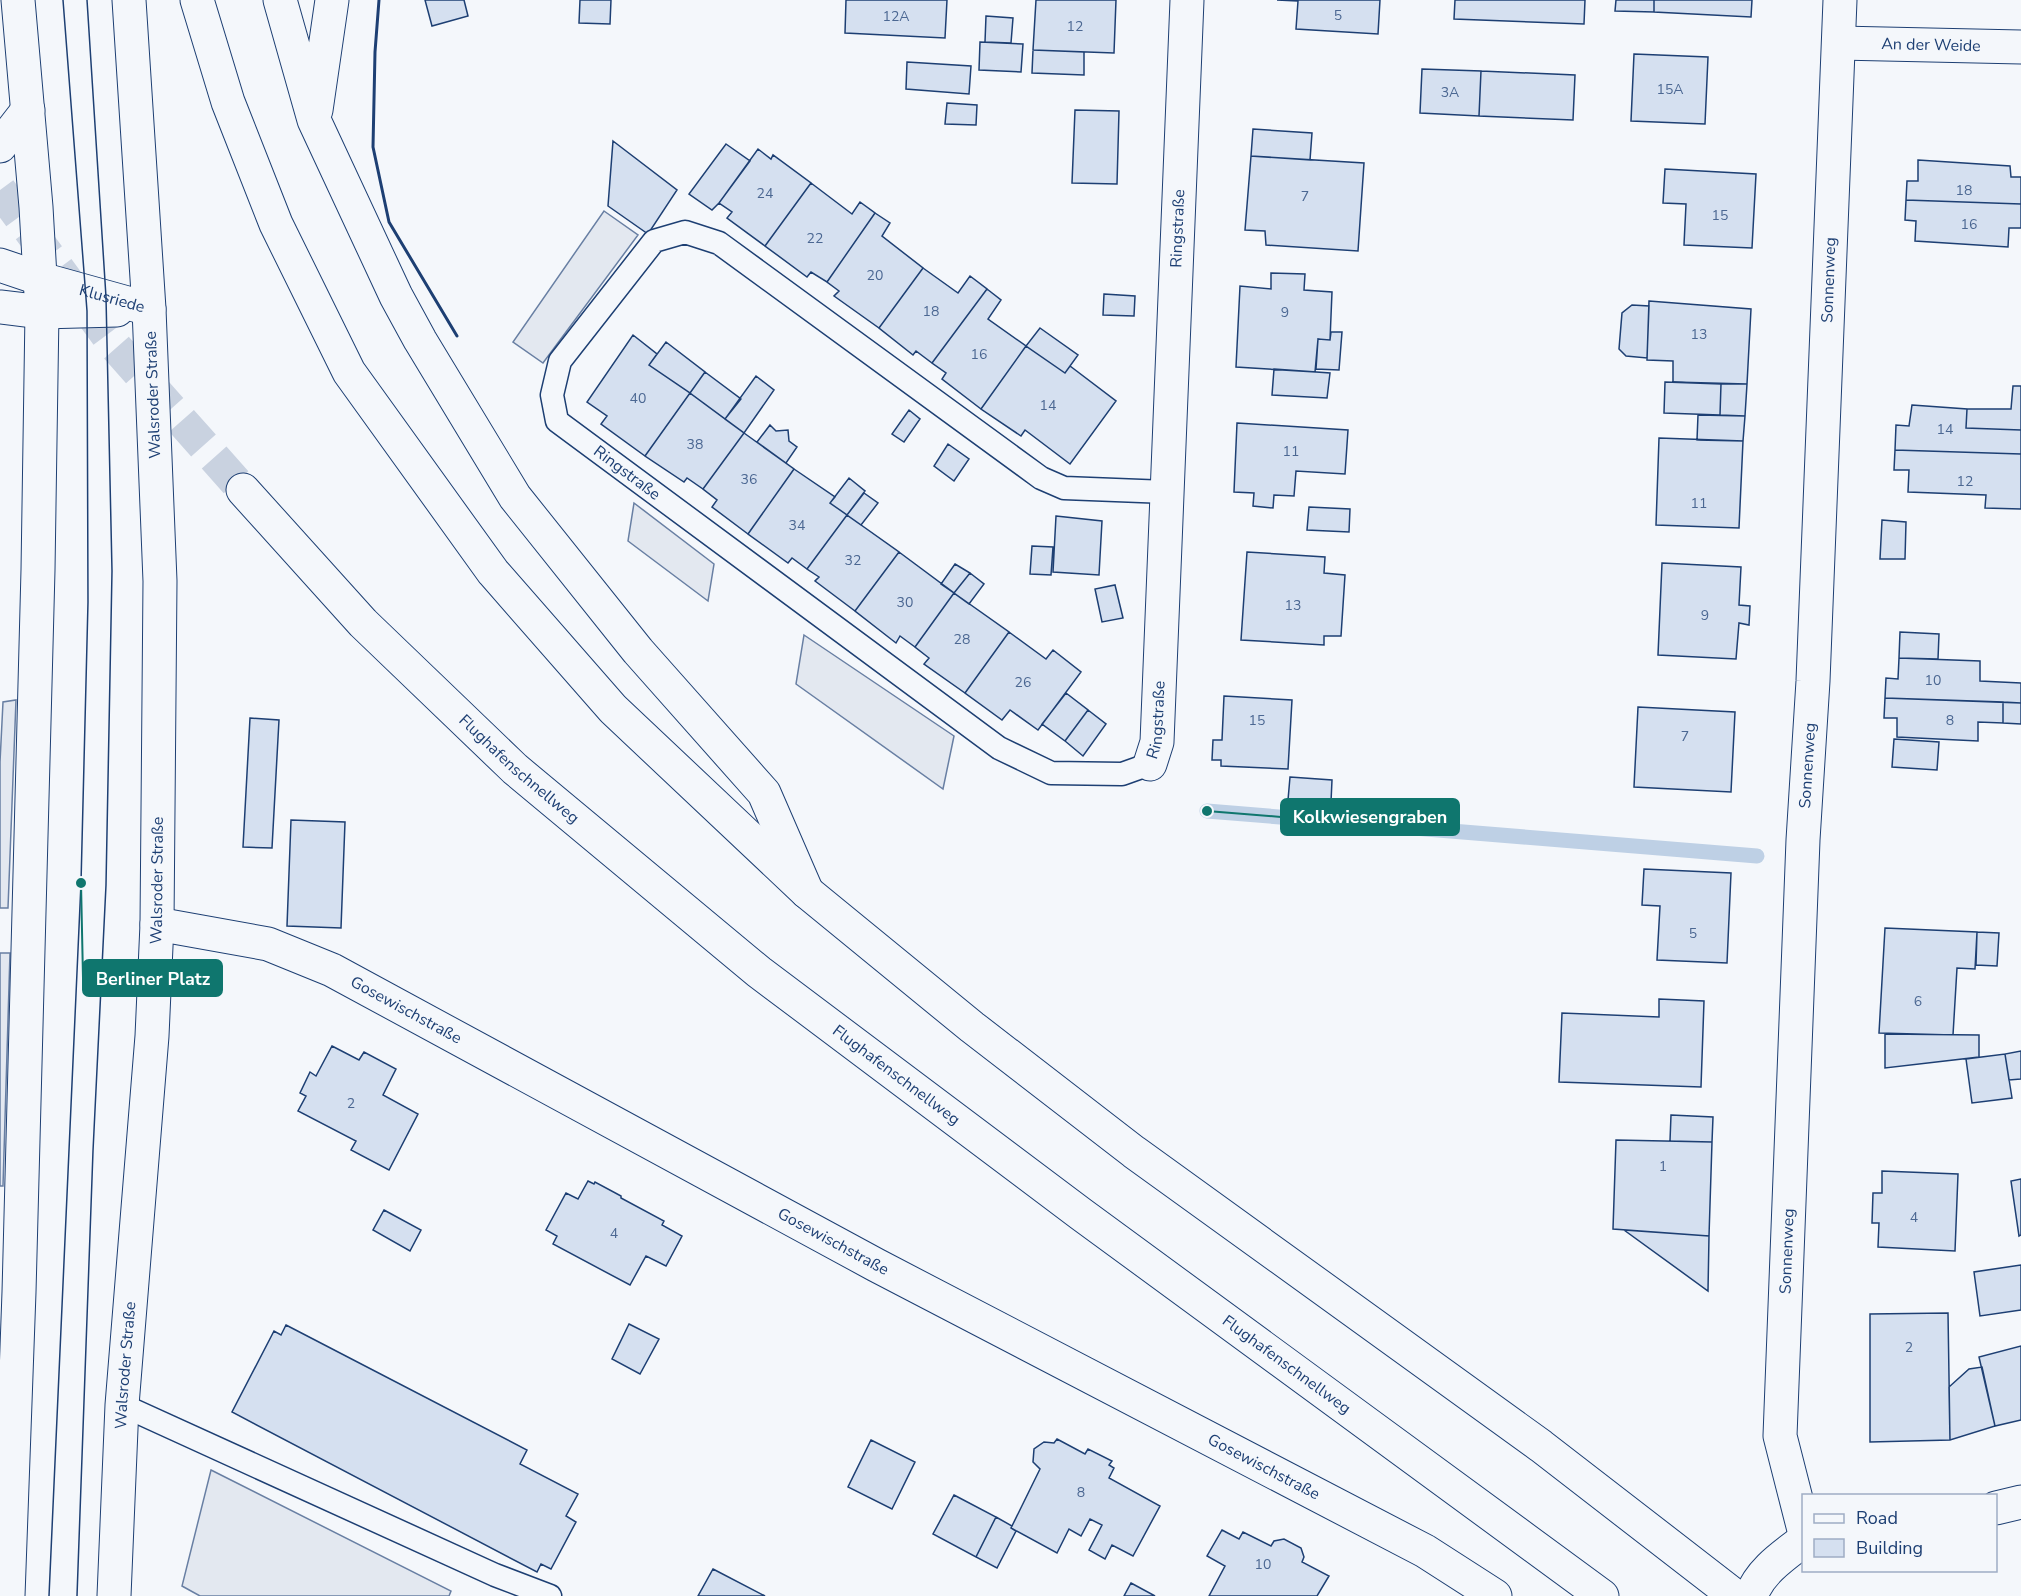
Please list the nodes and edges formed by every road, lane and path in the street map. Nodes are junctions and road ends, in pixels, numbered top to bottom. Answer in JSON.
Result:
{"nodes":[{"id":1,"x":18,"y":0,"type":"edge"},
{"id":2,"x":129,"y":0,"type":"edge"},
{"id":3,"x":197,"y":0,"type":"edge"},
{"id":4,"x":280,"y":0,"type":"edge"},
{"id":5,"x":332,"y":0,"type":"edge"},
{"id":6,"x":1187,"y":0,"type":"edge"},
{"id":7,"x":1840,"y":0,"type":"edge"},
{"id":8,"x":1839,"y":43,"type":"junction"},
{"id":9,"x":2021,"y":47,"type":"edge"},
{"id":10,"x":28,"y":110,"type":"junction"},
{"id":11,"x":314,"y":120,"type":"junction"},
{"id":12,"x":0,"y":146,"type":"edge"},
{"id":13,"x":0,"y":265,"type":"edge"},
{"id":14,"x":41,"y":279,"type":"junction"},
{"id":15,"x":0,"y":308,"type":"edge"},
{"id":16,"x":149,"y":309,"type":"junction"},
{"id":17,"x":42,"y":312,"type":"junction"},
{"id":18,"x":243,"y":490,"type":"tunnel mouth"},
{"id":19,"x":1167,"y":492,"type":"junction"},
{"id":20,"x":1150,"y":764,"type":"joint"},
{"id":21,"x":807,"y":892,"type":"junction"},
{"id":22,"x":157,"y":924,"type":"junction"},
{"id":23,"x":9,"y":1291,"type":"edge"},
{"id":24,"x":122,"y":1405,"type":"junction"},
{"id":25,"x":2021,"y":1502,"type":"edge"},
{"id":26,"x":1997,"y":1508,"type":"edge"},
{"id":27,"x":1802,"y":1526,"type":"edge"},
{"id":28,"x":1802,"y":1541,"type":"edge"},
{"id":29,"x":8,"y":1596,"type":"edge"},
{"id":30,"x":114,"y":1596,"type":"edge"},
{"id":31,"x":550,"y":1596,"type":"edge"},
{"id":32,"x":1495,"y":1596,"type":"edge"},
{"id":33,"x":1602,"y":1596,"type":"edge"},
{"id":34,"x":1735,"y":1596,"type":"edge"},
{"id":35,"x":1751,"y":1596,"type":"edge"}],
"edges":[{"from":1,"to":10,"type":"main road"},
{"from":2,"to":16,"type":"main road","name":"Walsroder Straße"},
{"from":3,"to":21,"type":"main road"},
{"from":4,"to":11,"type":"main road"},
{"from":5,"to":11,"type":"main road"},
{"from":6,"to":19,"type":"main road","name":"Ringstraße"},
{"from":7,"to":8,"type":"main road","name":"Sonnenweg"},
{"from":8,"to":9,"type":"main road","name":"An der Weide"},
{"from":8,"to":27,"type":"main road","name":"Sonnenweg"},
{"from":10,"to":12,"type":"main road"},
{"from":10,"to":14,"type":"main road"},
{"from":11,"to":21,"type":"main road"},
{"from":13,"to":14,"type":"main road","name":"Klusriede"},
{"from":14,"to":16,"type":"main road","name":"Klusriede"},
{"from":14,"to":17,"type":"main road"},
{"from":15,"to":17,"type":"main road","name":"Klusriede"},
{"from":16,"to":17,"type":"main road","name":"Klusriede"},
{"from":16,"to":22,"type":"main road","name":"Walsroder Straße"},
{"from":17,"to":23,"type":"main road"},
{"from":18,"to":33,"type":"main road","name":"Flughafenschnellweg"},
{"from":19,"to":20,"type":"main road","name":"Ringstraße"},
{"from":19,"to":20,"type":"lane","name":"Ringstraße"},
{"from":21,"to":34,"type":"main road"},
{"from":22,"to":24,"type":"main road","name":"Walsroder Straße"},
{"from":22,"to":32,"type":"main road","name":"Gosewischstraße"},
{"from":23,"to":29,"type":"main road"},
{"from":24,"to":30,"type":"main road","name":"Walsroder Straße"},
{"from":24,"to":31,"type":"lane"},
{"from":25,"to":26,"type":"main road"},
{"from":28,"to":35,"type":"main road"}]}
